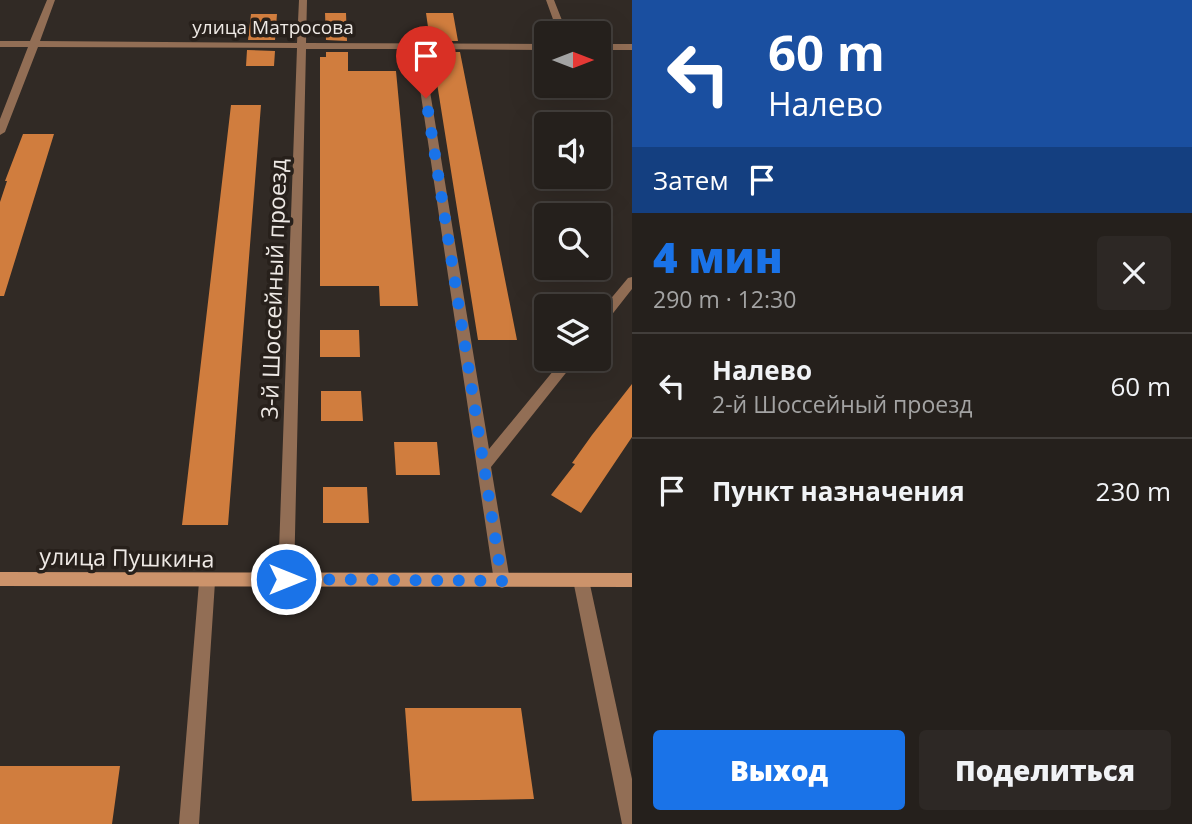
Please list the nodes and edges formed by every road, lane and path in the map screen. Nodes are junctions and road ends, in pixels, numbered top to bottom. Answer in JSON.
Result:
{"nodes":[{"id":1,"x":51,"y":0,"type":"edge"},
{"id":2,"x":303,"y":0,"type":"edge"},
{"id":3,"x":550,"y":0,"type":"edge"},
{"id":4,"x":558,"y":21,"type":"edge"},
{"id":5,"x":34,"y":43,"type":"junction"},
{"id":6,"x":0,"y":44,"type":"edge"},
{"id":7,"x":303,"y":45,"type":"junction"},
{"id":8,"x":418,"y":46,"type":"junction"},
{"id":9,"x":534,"y":47,"type":"edge"},
{"id":10,"x":611,"y":47,"type":"edge"},
{"id":11,"x":632,"y":47,"type":"edge"},
{"id":12,"x":0,"y":132,"type":"edge"},
{"id":13,"x":632,"y":281,"type":"edge"},
{"id":14,"x":611,"y":307,"type":"edge"},
{"id":15,"x":560,"y":371,"type":"edge"},
{"id":16,"x":483,"y":467,"type":"junction"},
{"id":17,"x":0,"y":579,"type":"edge"},
{"id":18,"x":286,"y":579,"type":"junction"},
{"id":19,"x":581,"y":580,"type":"junction"},
{"id":20,"x":632,"y":580,"type":"edge"},
{"id":21,"x":502,"y":581,"type":"junction"},
{"id":22,"x":206,"y":582,"type":"junction"},
{"id":23,"x":189,"y":824,"type":"edge"},
{"id":24,"x":632,"y":824,"type":"edge"}],
"edges":[{"from":1,"to":5,"type":"street"},
{"from":2,"to":7,"type":"street","name":"3-й Шоссейный проезд"},
{"from":3,"to":4,"type":"street"},
{"from":5,"to":6,"type":"street","name":"улица Матросова"},
{"from":5,"to":7,"type":"street","name":"улица Матросова"},
{"from":5,"to":12,"type":"street"},
{"from":7,"to":8,"type":"street","name":"улица Матросова"},
{"from":7,"to":18,"type":"street","name":"3-й Шоссейный проезд"},
{"from":8,"to":9,"type":"street","name":"улица Матросова"},
{"from":8,"to":16,"type":"street"},
{"from":10,"to":11,"type":"street"},
{"from":13,"to":14,"type":"street"},
{"from":15,"to":16,"type":"street"},
{"from":16,"to":21,"type":"street"},
{"from":17,"to":22,"type":"street","name":"улица Пушкина"},
{"from":18,"to":21,"type":"street","name":"улица Пушкина"},
{"from":18,"to":22,"type":"street","name":"улица Пушкина"},
{"from":19,"to":20,"type":"street","name":"улица Пушкина"},
{"from":19,"to":21,"type":"street","name":"улица Пушкина"},
{"from":19,"to":24,"type":"street"},
{"from":22,"to":23,"type":"street"}]}
